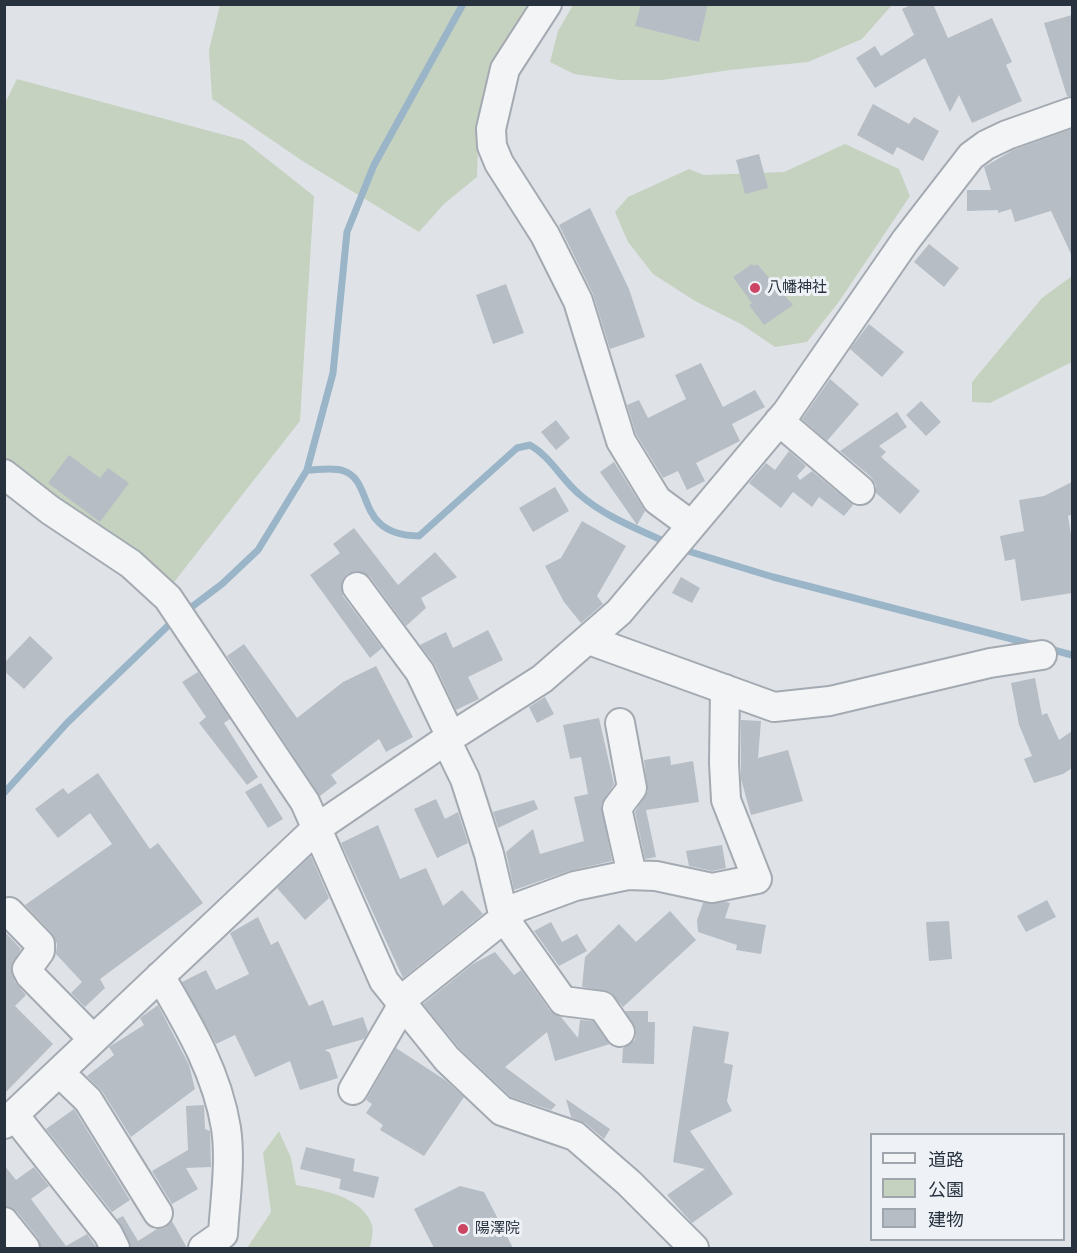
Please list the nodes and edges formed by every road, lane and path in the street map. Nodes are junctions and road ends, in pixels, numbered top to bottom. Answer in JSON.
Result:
{"nodes":[{"id":1,"x":547,"y":4,"type":"edge"},
{"id":2,"x":1072,"y":112,"type":"edge"},
{"id":3,"x":779,"y":421,"type":"junction"},
{"id":4,"x":4,"y":474,"type":"edge"},
{"id":5,"x":860,"y":490,"type":"dead end"},
{"id":6,"x":679,"y":541,"type":"junction"},
{"id":7,"x":357,"y":586,"type":"dead end"},
{"id":8,"x":589,"y":640,"type":"junction"},
{"id":9,"x":1042,"y":655,"type":"dead end"},
{"id":10,"x":725,"y":689,"type":"junction"},
{"id":11,"x":620,"y":723,"type":"dead end"},
{"id":12,"x":448,"y":738,"type":"junction"},
{"id":13,"x":317,"y":828,"type":"junction"},
{"id":14,"x":632,"y":875,"type":"junction"},
{"id":15,"x":9,"y":912,"type":"dead end"},
{"id":16,"x":504,"y":918,"type":"junction"},
{"id":17,"x":160,"y":976,"type":"junction"},
{"id":18,"x":401,"y":1004,"type":"junction"},
{"id":19,"x":620,"y":1032,"type":"dead end"},
{"id":20,"x":93,"y":1039,"type":"junction"},
{"id":21,"x":58,"y":1072,"type":"junction"},
{"id":22,"x":353,"y":1090,"type":"dead end"},
{"id":23,"x":9,"y":1119,"type":"edge"},
{"id":24,"x":158,"y":1213,"type":"dead end"},
{"id":25,"x":4,"y":1222,"type":"edge"},
{"id":26,"x":25,"y":1248,"type":"edge"},
{"id":27,"x":115,"y":1248,"type":"edge"},
{"id":28,"x":202,"y":1248,"type":"edge"},
{"id":29,"x":694,"y":1248,"type":"edge"}],
"edges":[{"from":1,"to":6,"type":"street"},
{"from":2,"to":3,"type":"street"},
{"from":3,"to":5,"type":"street"},
{"from":3,"to":6,"type":"street"},
{"from":4,"to":13,"type":"street"},
{"from":6,"to":8,"type":"street"},
{"from":7,"to":12,"type":"street"},
{"from":8,"to":10,"type":"street"},
{"from":8,"to":12,"type":"street"},
{"from":9,"to":10,"type":"street"},
{"from":10,"to":14,"type":"street"},
{"from":11,"to":14,"type":"street"},
{"from":12,"to":13,"type":"street"},
{"from":12,"to":16,"type":"street"},
{"from":13,"to":17,"type":"street"},
{"from":13,"to":18,"type":"street"},
{"from":14,"to":16,"type":"street"},
{"from":15,"to":20,"type":"street"},
{"from":16,"to":18,"type":"street"},
{"from":16,"to":19,"type":"street"},
{"from":17,"to":20,"type":"street"},
{"from":17,"to":28,"type":"street"},
{"from":18,"to":22,"type":"street"},
{"from":18,"to":29,"type":"street"},
{"from":20,"to":21,"type":"street"},
{"from":21,"to":23,"type":"street"},
{"from":21,"to":24,"type":"street"},
{"from":23,"to":27,"type":"street"},
{"from":25,"to":26,"type":"street"}]}
